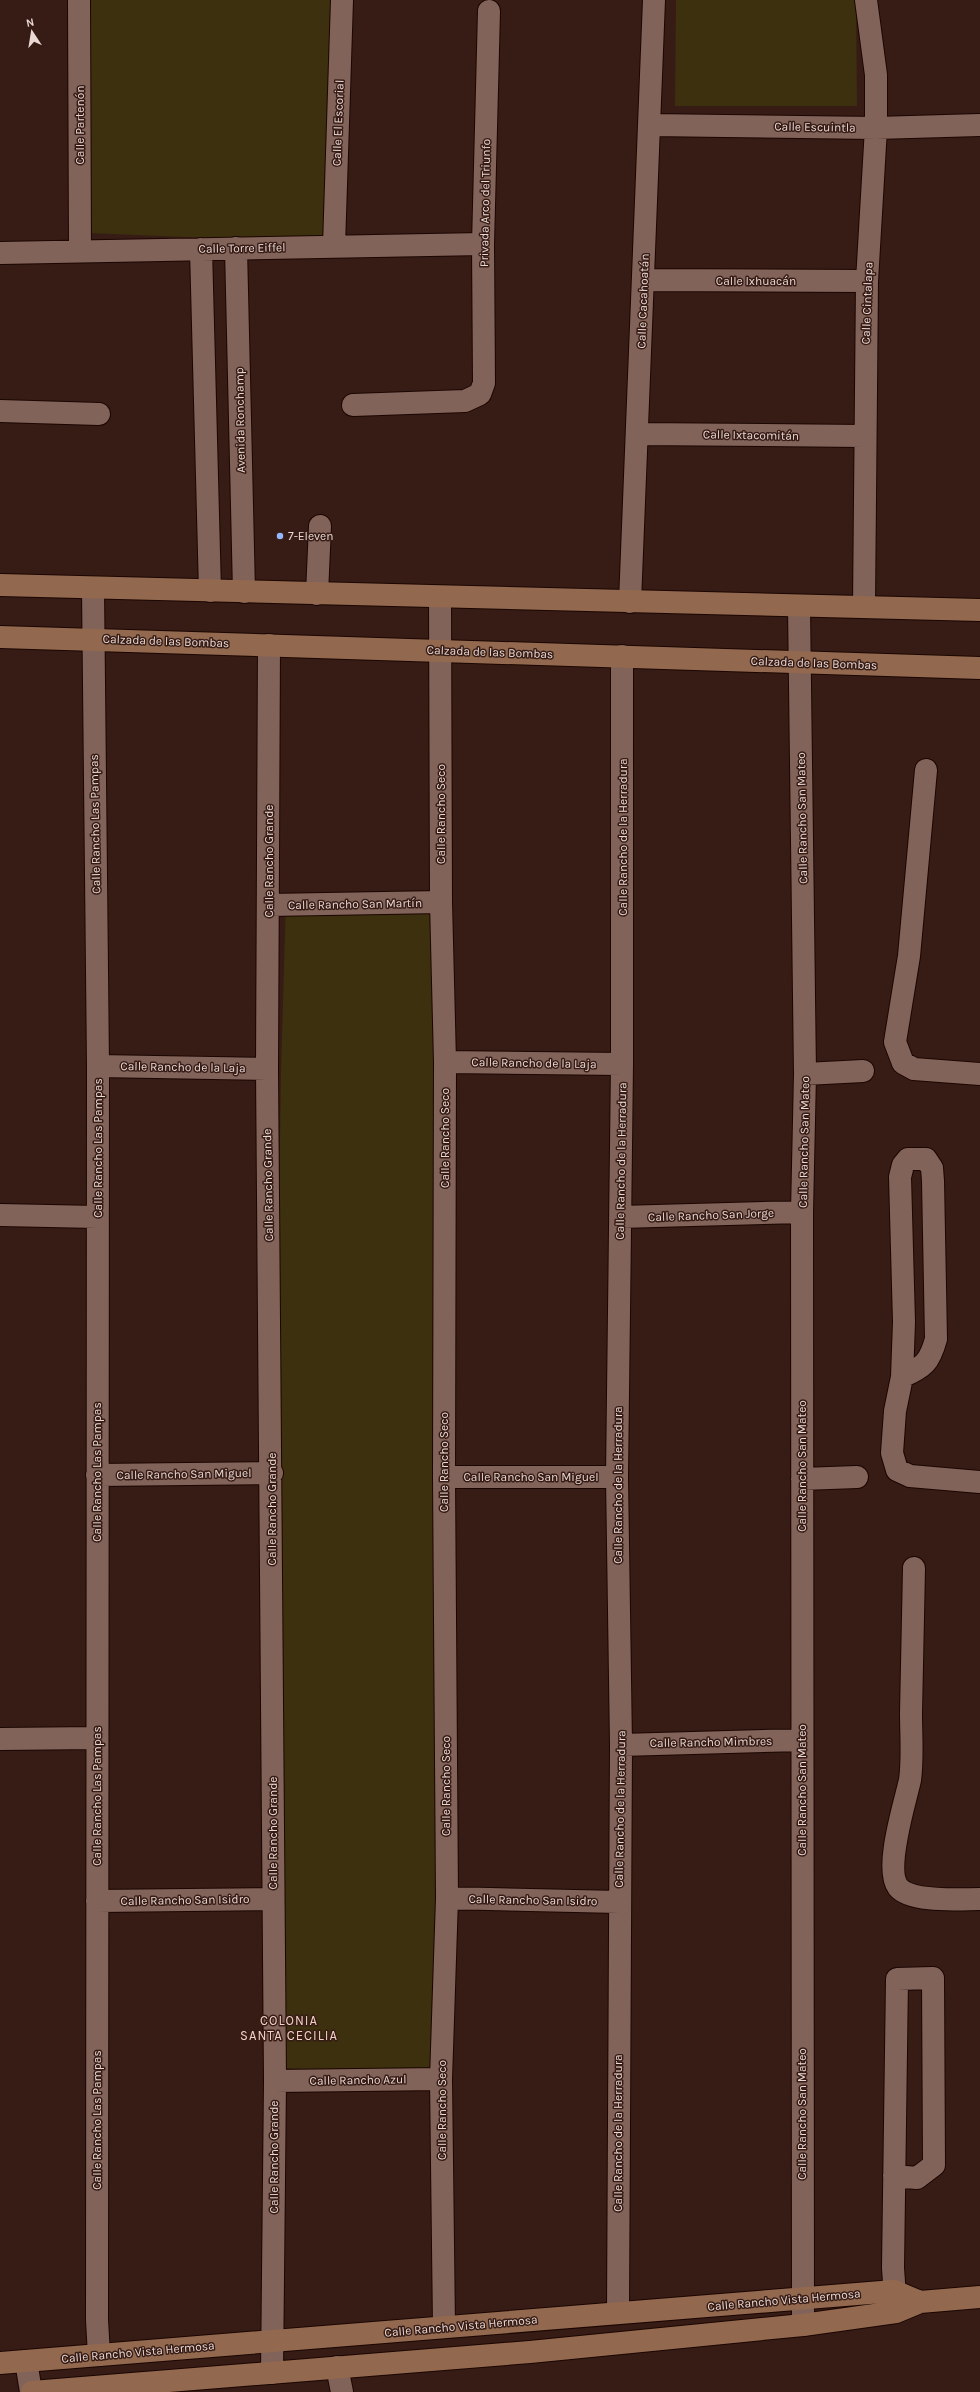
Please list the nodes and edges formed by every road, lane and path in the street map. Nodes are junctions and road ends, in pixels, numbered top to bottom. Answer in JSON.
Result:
{"nodes":[{"id":1,"x":79,"y":0,"type":"edge"},
{"id":2,"x":342,"y":0,"type":"edge"},
{"id":3,"x":654,"y":0,"type":"edge"},
{"id":4,"x":866,"y":0,"type":"edge"},
{"id":5,"x":488,"y":11,"type":"dead end"},
{"id":6,"x":650,"y":125,"type":"junction"},
{"id":7,"x":980,"y":125,"type":"edge"},
{"id":8,"x":876,"y":128,"type":"junction"},
{"id":9,"x":483,"y":244,"type":"junction"},
{"id":10,"x":334,"y":246,"type":"junction"},
{"id":11,"x":236,"y":248,"type":"junction"},
{"id":12,"x":201,"y":249,"type":"junction"},
{"id":13,"x":80,"y":251,"type":"junction"},
{"id":14,"x":0,"y":252,"type":"edge"},
{"id":15,"x":644,"y":280,"type":"junction"},
{"id":16,"x":867,"y":282,"type":"junction"},
{"id":17,"x":353,"y":404,"type":"dead end"},
{"id":18,"x":0,"y":411,"type":"edge"},
{"id":19,"x":205,"y":412,"type":"junction"},
{"id":20,"x":240,"y":412,"type":"junction"},
{"id":21,"x":99,"y":414,"type":"dead end"},
{"id":22,"x":638,"y":434,"type":"junction"},
{"id":23,"x":864,"y":436,"type":"junction"},
{"id":24,"x":320,"y":526,"type":"dead end"},
{"id":25,"x":0,"y":585,"type":"edge"},
{"id":26,"x":93,"y":588,"type":"junction"},
{"id":27,"x":210,"y":591,"type":"junction"},
{"id":28,"x":244,"y":592,"type":"junction"},
{"id":29,"x":318,"y":594,"type":"junction"},
{"id":30,"x":440,"y":597,"type":"junction"},
{"id":31,"x":630,"y":602,"type":"junction"},
{"id":32,"x":799,"y":607,"type":"junction"},
{"id":33,"x":864,"y":607,"type":"junction"},
{"id":34,"x":980,"y":610,"type":"edge"},
{"id":35,"x":0,"y":637,"type":"edge"},
{"id":36,"x":93,"y":639,"type":"junction"},
{"id":37,"x":270,"y":644,"type":"junction"},
{"id":38,"x":441,"y":651,"type":"junction"},
{"id":39,"x":622,"y":656,"type":"junction"},
{"id":40,"x":798,"y":663,"type":"junction"},
{"id":41,"x":980,"y":668,"type":"edge"},
{"id":42,"x":926,"y":770,"type":"dead end"},
{"id":43,"x":441,"y":902,"type":"junction"},
{"id":44,"x":269,"y":905,"type":"junction"},
{"id":45,"x":445,"y":1062,"type":"junction"},
{"id":46,"x":622,"y":1064,"type":"junction"},
{"id":47,"x":98,"y":1066,"type":"junction"},
{"id":48,"x":267,"y":1069,"type":"junction"},
{"id":49,"x":863,"y":1071,"type":"dead end"},
{"id":50,"x":806,"y":1074,"type":"junction"},
{"id":51,"x":980,"y":1074,"type":"edge"},
{"id":52,"x":802,"y":1212,"type":"junction"},
{"id":53,"x":0,"y":1215,"type":"edge"},
{"id":54,"x":97,"y":1217,"type":"junction"},
{"id":55,"x":620,"y":1217,"type":"junction"},
{"id":56,"x":902,"y":1377,"type":"junction"},
{"id":57,"x":272,"y":1473,"type":"junction"},
{"id":58,"x":97,"y":1475,"type":"junction"},
{"id":59,"x":444,"y":1477,"type":"junction"},
{"id":60,"x":617,"y":1477,"type":"junction"},
{"id":61,"x":857,"y":1477,"type":"dead end"},
{"id":62,"x":802,"y":1479,"type":"junction"},
{"id":63,"x":980,"y":1482,"type":"edge"},
{"id":64,"x":914,"y":1568,"type":"dead end"},
{"id":65,"x":96,"y":1738,"type":"junction"},
{"id":66,"x":0,"y":1739,"type":"edge"},
{"id":67,"x":802,"y":1740,"type":"junction"},
{"id":68,"x":621,"y":1745,"type":"junction"},
{"id":69,"x":447,"y":1898,"type":"junction"},
{"id":70,"x":273,"y":1899,"type":"junction"},
{"id":71,"x":980,"y":1899,"type":"edge"},
{"id":72,"x":97,"y":1901,"type":"junction"},
{"id":73,"x":619,"y":1902,"type":"junction"},
{"id":74,"x":441,"y":2078,"type":"junction"},
{"id":75,"x":275,"y":2081,"type":"junction"},
{"id":76,"x":894,"y":2176,"type":"junction"},
{"id":77,"x":980,"y":2297,"type":"edge"},
{"id":78,"x":802,"y":2299,"type":"junction"},
{"id":79,"x":895,"y":2302,"type":"junction"},
{"id":80,"x":618,"y":2313,"type":"junction"},
{"id":81,"x":529,"y":2320,"type":"junction"},
{"id":82,"x":803,"y":2326,"type":"junction"},
{"id":83,"x":444,"y":2327,"type":"junction"},
{"id":84,"x":272,"y":2341,"type":"junction"},
{"id":85,"x":530,"y":2352,"type":"junction"},
{"id":86,"x":99,"y":2355,"type":"junction"},
{"id":87,"x":26,"y":2361,"type":"junction"},
{"id":88,"x":0,"y":2363,"type":"edge"},
{"id":89,"x":337,"y":2367,"type":"junction"},
{"id":90,"x":272,"y":2373,"type":"junction"},
{"id":91,"x":31,"y":2392,"type":"edge"},
{"id":92,"x":342,"y":2392,"type":"edge"}],
"edges":[{"from":1,"to":13,"type":"street","name":"Calle Partenón"},
{"from":2,"to":10,"type":"street","name":"Calle El Escorial"},
{"from":3,"to":6,"type":"street","name":"Calle Cacahoatán"},
{"from":4,"to":8,"type":"street","name":"Calle Cintalapa"},
{"from":5,"to":9,"type":"street","name":"Privada Arco del Triunfo"},
{"from":6,"to":8,"type":"street","name":"Calle Escuintla"},
{"from":6,"to":15,"type":"street","name":"Calle Cacahoatán"},
{"from":7,"to":8,"type":"street","name":"Calle Escuintla"},
{"from":8,"to":16,"type":"street","name":"Calle Cintalapa"},
{"from":9,"to":10,"type":"street","name":"Calle Torre Eiffel"},
{"from":9,"to":17,"type":"street","name":"Privada Arco del Triunfo"},
{"from":10,"to":11,"type":"street","name":"Calle Torre Eiffel"},
{"from":11,"to":12,"type":"street","name":"Calle Torre Eiffel"},
{"from":11,"to":20,"type":"street","name":"Avenida Ronchamp"},
{"from":12,"to":13,"type":"street","name":"Calle Torre Eiffel"},
{"from":12,"to":19,"type":"street"},
{"from":13,"to":14,"type":"street","name":"Calle Torre Eiffel"},
{"from":15,"to":16,"type":"street","name":"Calle Ixhuacán"},
{"from":15,"to":22,"type":"street","name":"Calle Cacahoatán"},
{"from":16,"to":23,"type":"street","name":"Calle Cintalapa"},
{"from":18,"to":21,"type":"street"},
{"from":19,"to":20,"type":"street"},
{"from":19,"to":27,"type":"street"},
{"from":20,"to":28,"type":"street","name":"Avenida Ronchamp"},
{"from":22,"to":23,"type":"street","name":"Calle Ixtacomitán"},
{"from":22,"to":31,"type":"street","name":"Calle Cacahoatán"},
{"from":23,"to":33,"type":"street","name":"Calle Cintalapa"},
{"from":24,"to":29,"type":"street"},
{"from":25,"to":26,"type":"main road"},
{"from":26,"to":27,"type":"main road"},
{"from":26,"to":36,"type":"street","name":"Calle Rancho Las Pampas"},
{"from":27,"to":28,"type":"main road"},
{"from":28,"to":29,"type":"main road"},
{"from":29,"to":30,"type":"main road"},
{"from":30,"to":31,"type":"main road"},
{"from":30,"to":38,"type":"street","name":"Calle Rancho Seco"},
{"from":31,"to":32,"type":"main road"},
{"from":32,"to":33,"type":"main road"},
{"from":32,"to":40,"type":"street","name":"Calle Rancho San Mateo"},
{"from":33,"to":34,"type":"main road"},
{"from":35,"to":36,"type":"main road","name":"Calzada de las Bombas"},
{"from":36,"to":37,"type":"main road","name":"Calzada de las Bombas"},
{"from":36,"to":47,"type":"street","name":"Calle Rancho Las Pampas"},
{"from":37,"to":38,"type":"main road","name":"Calzada de las Bombas"},
{"from":37,"to":44,"type":"street","name":"Calle Rancho Grande"},
{"from":38,"to":39,"type":"main road","name":"Calzada de las Bombas"},
{"from":38,"to":43,"type":"street","name":"Calle Rancho Seco"},
{"from":39,"to":40,"type":"main road","name":"Calzada de las Bombas"},
{"from":39,"to":46,"type":"street","name":"Calle Rancho de la Herradura"},
{"from":40,"to":41,"type":"main road","name":"Calzada de las Bombas"},
{"from":40,"to":50,"type":"street","name":"Calle Rancho San Mateo"},
{"from":42,"to":51,"type":"street"},
{"from":43,"to":44,"type":"street","name":"Calle Rancho San Martín"},
{"from":43,"to":45,"type":"street","name":"Calle Rancho Seco"},
{"from":44,"to":48,"type":"street","name":"Calle Rancho Grande"},
{"from":45,"to":46,"type":"street","name":"Calle Rancho de la Laja"},
{"from":45,"to":59,"type":"street","name":"Calle Rancho Seco"},
{"from":46,"to":55,"type":"street","name":"Calle Rancho de la Herradura"},
{"from":47,"to":48,"type":"street","name":"Calle Rancho de la Laja"},
{"from":47,"to":54,"type":"street","name":"Calle Rancho Las Pampas"},
{"from":48,"to":57,"type":"street","name":"Calle Rancho Grande"},
{"from":49,"to":50,"type":"street"},
{"from":50,"to":52,"type":"street","name":"Calle Rancho San Mateo"},
{"from":52,"to":55,"type":"street","name":"Calle Rancho San Jorge"},
{"from":52,"to":62,"type":"street","name":"Calle Rancho San Mateo"},
{"from":53,"to":54,"type":"street"},
{"from":54,"to":58,"type":"street","name":"Calle Rancho Las Pampas"},
{"from":55,"to":60,"type":"street","name":"Calle Rancho de la Herradura"},
{"from":56,"to":56,"type":"street"},
{"from":56,"to":63,"type":"street"},
{"from":57,"to":58,"type":"street","name":"Calle Rancho San Miguel"},
{"from":57,"to":70,"type":"street","name":"Calle Rancho Grande"},
{"from":58,"to":65,"type":"street","name":"Calle Rancho Las Pampas"},
{"from":59,"to":60,"type":"street","name":"Calle Rancho San Miguel"},
{"from":59,"to":69,"type":"street","name":"Calle Rancho Seco"},
{"from":60,"to":68,"type":"street","name":"Calle Rancho de la Herradura"},
{"from":61,"to":62,"type":"street"},
{"from":62,"to":67,"type":"street","name":"Calle Rancho San Mateo"},
{"from":64,"to":71,"type":"street"},
{"from":65,"to":66,"type":"street"},
{"from":65,"to":72,"type":"street","name":"Calle Rancho Las Pampas"},
{"from":67,"to":68,"type":"street","name":"Calle Rancho Mimbres"},
{"from":67,"to":78,"type":"street","name":"Calle Rancho San Mateo"},
{"from":68,"to":73,"type":"street","name":"Calle Rancho de la Herradura"},
{"from":69,"to":73,"type":"street","name":"Calle Rancho San Isidro"},
{"from":69,"to":74,"type":"street","name":"Calle Rancho Seco"},
{"from":70,"to":72,"type":"street","name":"Calle Rancho San Isidro"},
{"from":70,"to":75,"type":"street","name":"Calle Rancho Grande"},
{"from":72,"to":86,"type":"street","name":"Calle Rancho Las Pampas"},
{"from":73,"to":80,"type":"street","name":"Calle Rancho de la Herradura"},
{"from":74,"to":75,"type":"street","name":"Calle Rancho Azul"},
{"from":74,"to":83,"type":"street","name":"Calle Rancho Seco"},
{"from":75,"to":84,"type":"street","name":"Calle Rancho Grande"},
{"from":76,"to":76,"type":"street"},
{"from":76,"to":79,"type":"street"},
{"from":77,"to":79,"type":"main road","name":"Calle Rancho Vista Hermosa"},
{"from":78,"to":79,"type":"main road","name":"Calle Rancho Vista Hermosa"},
{"from":78,"to":80,"type":"main road","name":"Calle Rancho Vista Hermosa"},
{"from":78,"to":82,"type":"street","name":"Calle Rancho San Mateo"},
{"from":79,"to":82,"type":"main road","name":"Calle Rancho Vista Hermosa"},
{"from":80,"to":81,"type":"main road","name":"Calle Rancho Vista Hermosa"},
{"from":81,"to":83,"type":"main road","name":"Calle Rancho Vista Hermosa"},
{"from":81,"to":85,"type":"main road"},
{"from":82,"to":85,"type":"main road","name":"Calle Rancho Vista Hermosa"},
{"from":83,"to":84,"type":"main road","name":"Calle Rancho Vista Hermosa"},
{"from":84,"to":86,"type":"main road","name":"Calle Rancho Vista Hermosa"},
{"from":84,"to":90,"type":"street","name":"Calle Rancho Grande"},
{"from":85,"to":89,"type":"main road","name":"Calle Rancho Vista Hermosa"},
{"from":86,"to":87,"type":"main road","name":"Calle Rancho Vista Hermosa"},
{"from":87,"to":88,"type":"main road","name":"Calle Rancho Vista Hermosa"},
{"from":87,"to":91,"type":"street"},
{"from":89,"to":90,"type":"main road","name":"Calle Rancho Vista Hermosa"},
{"from":89,"to":92,"type":"street"},
{"from":90,"to":91,"type":"main road","name":"Calle Rancho Vista Hermosa"}]}
